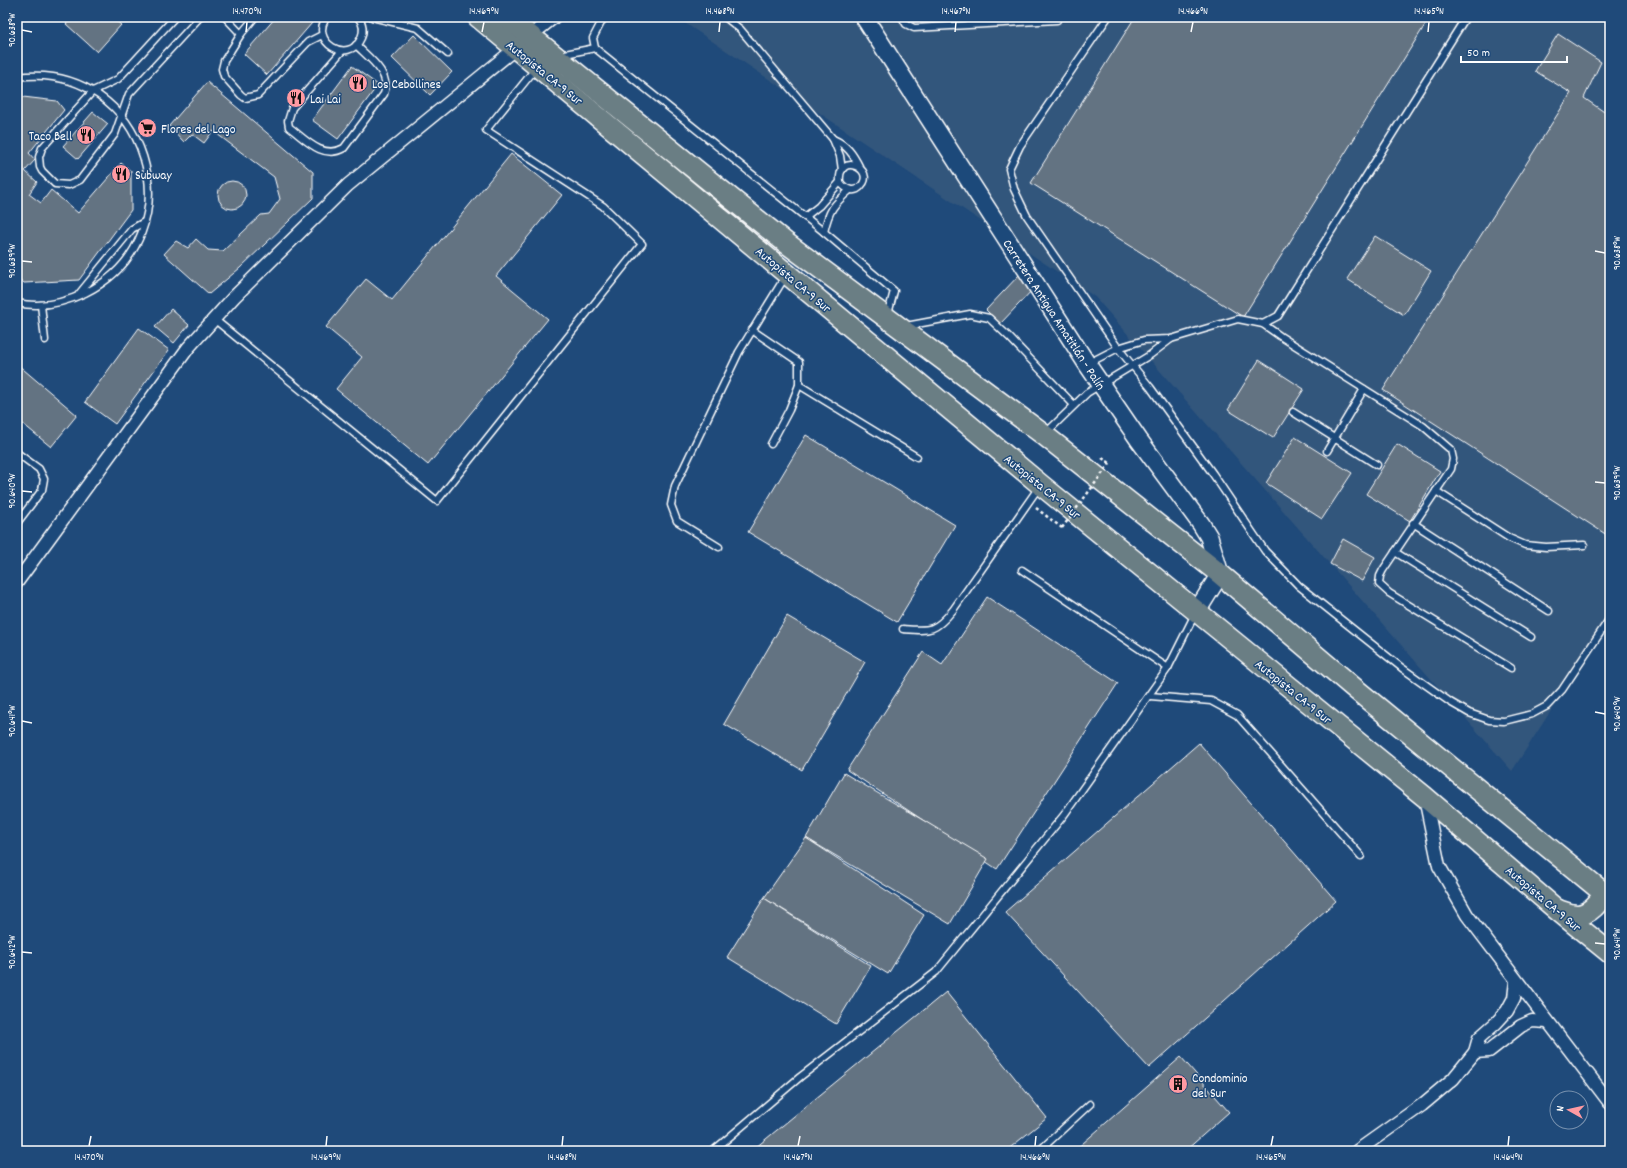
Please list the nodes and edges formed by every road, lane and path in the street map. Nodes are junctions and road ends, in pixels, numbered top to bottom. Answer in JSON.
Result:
{"nodes":[{"id":1,"x":175,"y":17,"type":"edge"},
{"id":2,"x":200,"y":17,"type":"edge"},
{"id":3,"x":225,"y":17,"type":"edge"},
{"id":4,"x":255,"y":17,"type":"edge"},
{"id":5,"x":327,"y":17,"type":"edge"},
{"id":6,"x":372,"y":17,"type":"edge"},
{"id":7,"x":478,"y":17,"type":"edge"},
{"id":8,"x":507,"y":17,"type":"edge"},
{"id":9,"x":554,"y":17,"type":"edge"},
{"id":10,"x":725,"y":17,"type":"edge"},
{"id":11,"x":864,"y":17,"type":"edge"},
{"id":12,"x":902,"y":17,"type":"edge"},
{"id":13,"x":1056,"y":17,"type":"edge"},
{"id":14,"x":1108,"y":17,"type":"edge"},
{"id":15,"x":1466,"y":17,"type":"edge"},
{"id":16,"x":362,"y":18,"type":"edge"},
{"id":17,"x":602,"y":19,"type":"edge"},
{"id":18,"x":241,"y":34,"type":"junction"},
{"id":19,"x":322,"y":35,"type":"junction"},
{"id":20,"x":523,"y":42,"type":"junction"},
{"id":21,"x":356,"y":45,"type":"junction"},
{"id":22,"x":595,"y":48,"type":"junction"},
{"id":23,"x":342,"y":50,"type":"junction"},
{"id":24,"x":448,"y":54,"type":"dead end"},
{"id":25,"x":546,"y":61,"type":"junction"},
{"id":26,"x":17,"y":77,"type":"edge"},
{"id":27,"x":93,"y":91,"type":"junction"},
{"id":28,"x":121,"y":114,"type":"junction"},
{"id":29,"x":833,"y":139,"type":"junction"},
{"id":30,"x":860,"y":168,"type":"junction"},
{"id":31,"x":842,"y":170,"type":"junction"},
{"id":32,"x":840,"y":182,"type":"junction"},
{"id":33,"x":850,"y":190,"type":"junction"},
{"id":34,"x":805,"y":217,"type":"junction"},
{"id":35,"x":144,"y":222,"type":"junction"},
{"id":36,"x":824,"y":232,"type":"junction"},
{"id":37,"x":787,"y":274,"type":"junction"},
{"id":38,"x":76,"y":297,"type":"junction"},
{"id":39,"x":17,"y":303,"type":"edge"},
{"id":40,"x":41,"y":305,"type":"junction"},
{"id":41,"x":214,"y":319,"type":"junction"},
{"id":42,"x":893,"y":322,"type":"junction"},
{"id":43,"x":1263,"y":324,"type":"junction"},
{"id":44,"x":752,"y":330,"type":"junction"},
{"id":45,"x":1171,"y":339,"type":"junction"},
{"id":46,"x":45,"y":340,"type":"dead end"},
{"id":47,"x":1118,"y":348,"type":"junction"},
{"id":48,"x":1087,"y":364,"type":"junction"},
{"id":49,"x":1132,"y":366,"type":"junction"},
{"id":50,"x":1101,"y":384,"type":"junction"},
{"id":51,"x":799,"y":385,"type":"junction"},
{"id":52,"x":1364,"y":389,"type":"junction"},
{"id":53,"x":1074,"y":405,"type":"junction"},
{"id":54,"x":1293,"y":412,"type":"dead end"},
{"id":55,"x":1044,"y":435,"type":"junction"},
{"id":56,"x":1335,"y":438,"type":"junction"},
{"id":57,"x":771,"y":444,"type":"dead end"},
{"id":58,"x":1327,"y":451,"type":"dead end"},
{"id":59,"x":17,"y":453,"type":"edge"},
{"id":60,"x":917,"y":457,"type":"dead end"},
{"id":61,"x":1110,"y":463,"type":"dead end"},
{"id":62,"x":1377,"y":465,"type":"dead end"},
{"id":63,"x":1041,"y":485,"type":"junction"},
{"id":64,"x":1436,"y":491,"type":"junction"},
{"id":65,"x":1034,"y":506,"type":"dead end"},
{"id":66,"x":17,"y":523,"type":"edge"},
{"id":67,"x":1413,"y":523,"type":"junction"},
{"id":68,"x":1584,"y":546,"type":"dead end"},
{"id":69,"x":719,"y":547,"type":"dead end"},
{"id":70,"x":1395,"y":552,"type":"junction"},
{"id":71,"x":1022,"y":570,"type":"dead end"},
{"id":72,"x":1220,"y":574,"type":"junction"},
{"id":73,"x":17,"y":582,"type":"edge"},
{"id":74,"x":1197,"y":611,"type":"junction"},
{"id":75,"x":1549,"y":611,"type":"dead end"},
{"id":76,"x":1610,"y":618,"type":"edge"},
{"id":77,"x":903,"y":629,"type":"dead end"},
{"id":78,"x":1531,"y":638,"type":"dead end"},
{"id":79,"x":1168,"y":668,"type":"junction"},
{"id":80,"x":1512,"y":668,"type":"dead end"},
{"id":81,"x":1150,"y":696,"type":"junction"},
{"id":82,"x":1425,"y":796,"type":"junction"},
{"id":83,"x":1361,"y":856,"type":"dead end"},
{"id":84,"x":1608,"y":893,"type":"edge"},
{"id":85,"x":1556,"y":910,"type":"junction"},
{"id":86,"x":1610,"y":953,"type":"edge"},
{"id":87,"x":1516,"y":981,"type":"junction"},
{"id":88,"x":1547,"y":1022,"type":"junction"},
{"id":89,"x":1475,"y":1052,"type":"junction"},
{"id":90,"x":1610,"y":1103,"type":"edge"},
{"id":91,"x":1090,"y":1104,"type":"dead end"},
{"id":92,"x":713,"y":1151,"type":"edge"},
{"id":93,"x":1039,"y":1151,"type":"edge"},
{"id":94,"x":1357,"y":1151,"type":"edge"}],
"edges":[{"from":1,"to":27,"type":"lane"},
{"from":2,"to":28,"type":"lane"},
{"from":3,"to":18,"type":"lane"},
{"from":4,"to":18,"type":"lane"},
{"from":5,"to":19,"type":"lane"},
{"from":6,"to":24,"type":"lane"},
{"from":7,"to":20,"type":"highway","name":"Autopista CA-9 Sur"},
{"from":8,"to":20,"type":"highway","name":"Autopista CA-9 Sur"},
{"from":9,"to":20,"type":"street"},
{"from":10,"to":29,"type":"lane"},
{"from":11,"to":48,"type":"main road","name":"Carretera Antigua Amatitlán - Palín"},
{"from":12,"to":13,"type":"lane"},
{"from":14,"to":47,"type":"lane"},
{"from":15,"to":43,"type":"lane"},
{"from":16,"to":21,"type":"lane"},
{"from":17,"to":22,"type":"lane"},
{"from":18,"to":19,"type":"lane"},
{"from":19,"to":23,"type":"lane"},
{"from":20,"to":25,"type":"highway","name":"Autopista CA-9 Sur"},
{"from":20,"to":41,"type":"street"},
{"from":21,"to":23,"type":"lane"},
{"from":21,"to":23,"type":"lane"},
{"from":22,"to":25,"type":"lane"},
{"from":22,"to":34,"type":"lane"},
{"from":25,"to":37,"type":"highway","name":"Autopista CA-9 Sur"},
{"from":25,"to":41,"type":"lane"},
{"from":25,"to":42,"type":"highway","name":"Autopista CA-9 Sur"},
{"from":26,"to":27,"type":"lane"},
{"from":27,"to":28,"type":"lane"},
{"from":27,"to":28,"type":"lane"},
{"from":28,"to":35,"type":"lane"},
{"from":29,"to":30,"type":"lane"},
{"from":29,"to":31,"type":"lane"},
{"from":30,"to":31,"type":"lane"},
{"from":30,"to":33,"type":"lane"},
{"from":31,"to":32,"type":"lane"},
{"from":32,"to":33,"type":"lane"},
{"from":32,"to":34,"type":"lane"},
{"from":33,"to":36,"type":"lane"},
{"from":34,"to":36,"type":"lane"},
{"from":35,"to":38,"type":"lane"},
{"from":35,"to":38,"type":"lane"},
{"from":36,"to":42,"type":"lane"},
{"from":37,"to":44,"type":"lane"},
{"from":37,"to":63,"type":"highway","name":"Autopista CA-9 Sur"},
{"from":38,"to":40,"type":"lane"},
{"from":39,"to":40,"type":"lane"},
{"from":40,"to":46,"type":"lane"},
{"from":41,"to":73,"type":"street"},
{"from":42,"to":53,"type":"lane"},
{"from":42,"to":55,"type":"highway","name":"Autopista CA-9 Sur"},
{"from":43,"to":45,"type":"lane"},
{"from":43,"to":52,"type":"lane"},
{"from":44,"to":51,"type":"lane"},
{"from":44,"to":69,"type":"lane"},
{"from":45,"to":47,"type":"lane"},
{"from":45,"to":49,"type":"lane"},
{"from":47,"to":48,"type":"lane"},
{"from":47,"to":49,"type":"lane"},
{"from":48,"to":50,"type":"main road","name":"Carretera Antigua Amatitlán - Palín"},
{"from":49,"to":50,"type":"lane"},
{"from":49,"to":76,"type":"lane"},
{"from":50,"to":53,"type":"lane"},
{"from":50,"to":72,"type":"main road","name":"Carretera Antigua Amatitlán - Palín"},
{"from":51,"to":57,"type":"lane"},
{"from":51,"to":60,"type":"lane"},
{"from":52,"to":56,"type":"lane"},
{"from":52,"to":64,"type":"lane"},
{"from":53,"to":55,"type":"lane"},
{"from":54,"to":56,"type":"lane"},
{"from":55,"to":72,"type":"highway","name":"Autopista CA-9 Sur"},
{"from":56,"to":58,"type":"lane"},
{"from":56,"to":62,"type":"lane"},
{"from":59,"to":66,"type":"lane"},
{"from":61,"to":65,"type":"path","bridge":true},
{"from":63,"to":74,"type":"highway","name":"Autopista CA-9 Sur"},
{"from":63,"to":77,"type":"lane"},
{"from":64,"to":67,"type":"lane"},
{"from":64,"to":68,"type":"lane"},
{"from":67,"to":70,"type":"lane"},
{"from":67,"to":75,"type":"lane"},
{"from":70,"to":78,"type":"lane"},
{"from":70,"to":80,"type":"lane"},
{"from":71,"to":79,"type":"lane"},
{"from":72,"to":74,"type":"main road"},
{"from":72,"to":84,"type":"highway","name":"Autopista CA-9 Sur"},
{"from":74,"to":79,"type":"lane"},
{"from":74,"to":82,"type":"highway","name":"Autopista CA-9 Sur"},
{"from":79,"to":81,"type":"lane"},
{"from":81,"to":83,"type":"lane"},
{"from":81,"to":92,"type":"lane"},
{"from":82,"to":85,"type":"highway","name":"Autopista CA-9 Sur"},
{"from":82,"to":87,"type":"street"},
{"from":84,"to":85,"type":"highway"},
{"from":85,"to":86,"type":"highway","name":"Autopista CA-9 Sur"},
{"from":87,"to":88,"type":"street"},
{"from":87,"to":89,"type":"street"},
{"from":88,"to":89,"type":"street"},
{"from":88,"to":90,"type":"street"},
{"from":89,"to":94,"type":"street"},
{"from":91,"to":93,"type":"lane"}]}
